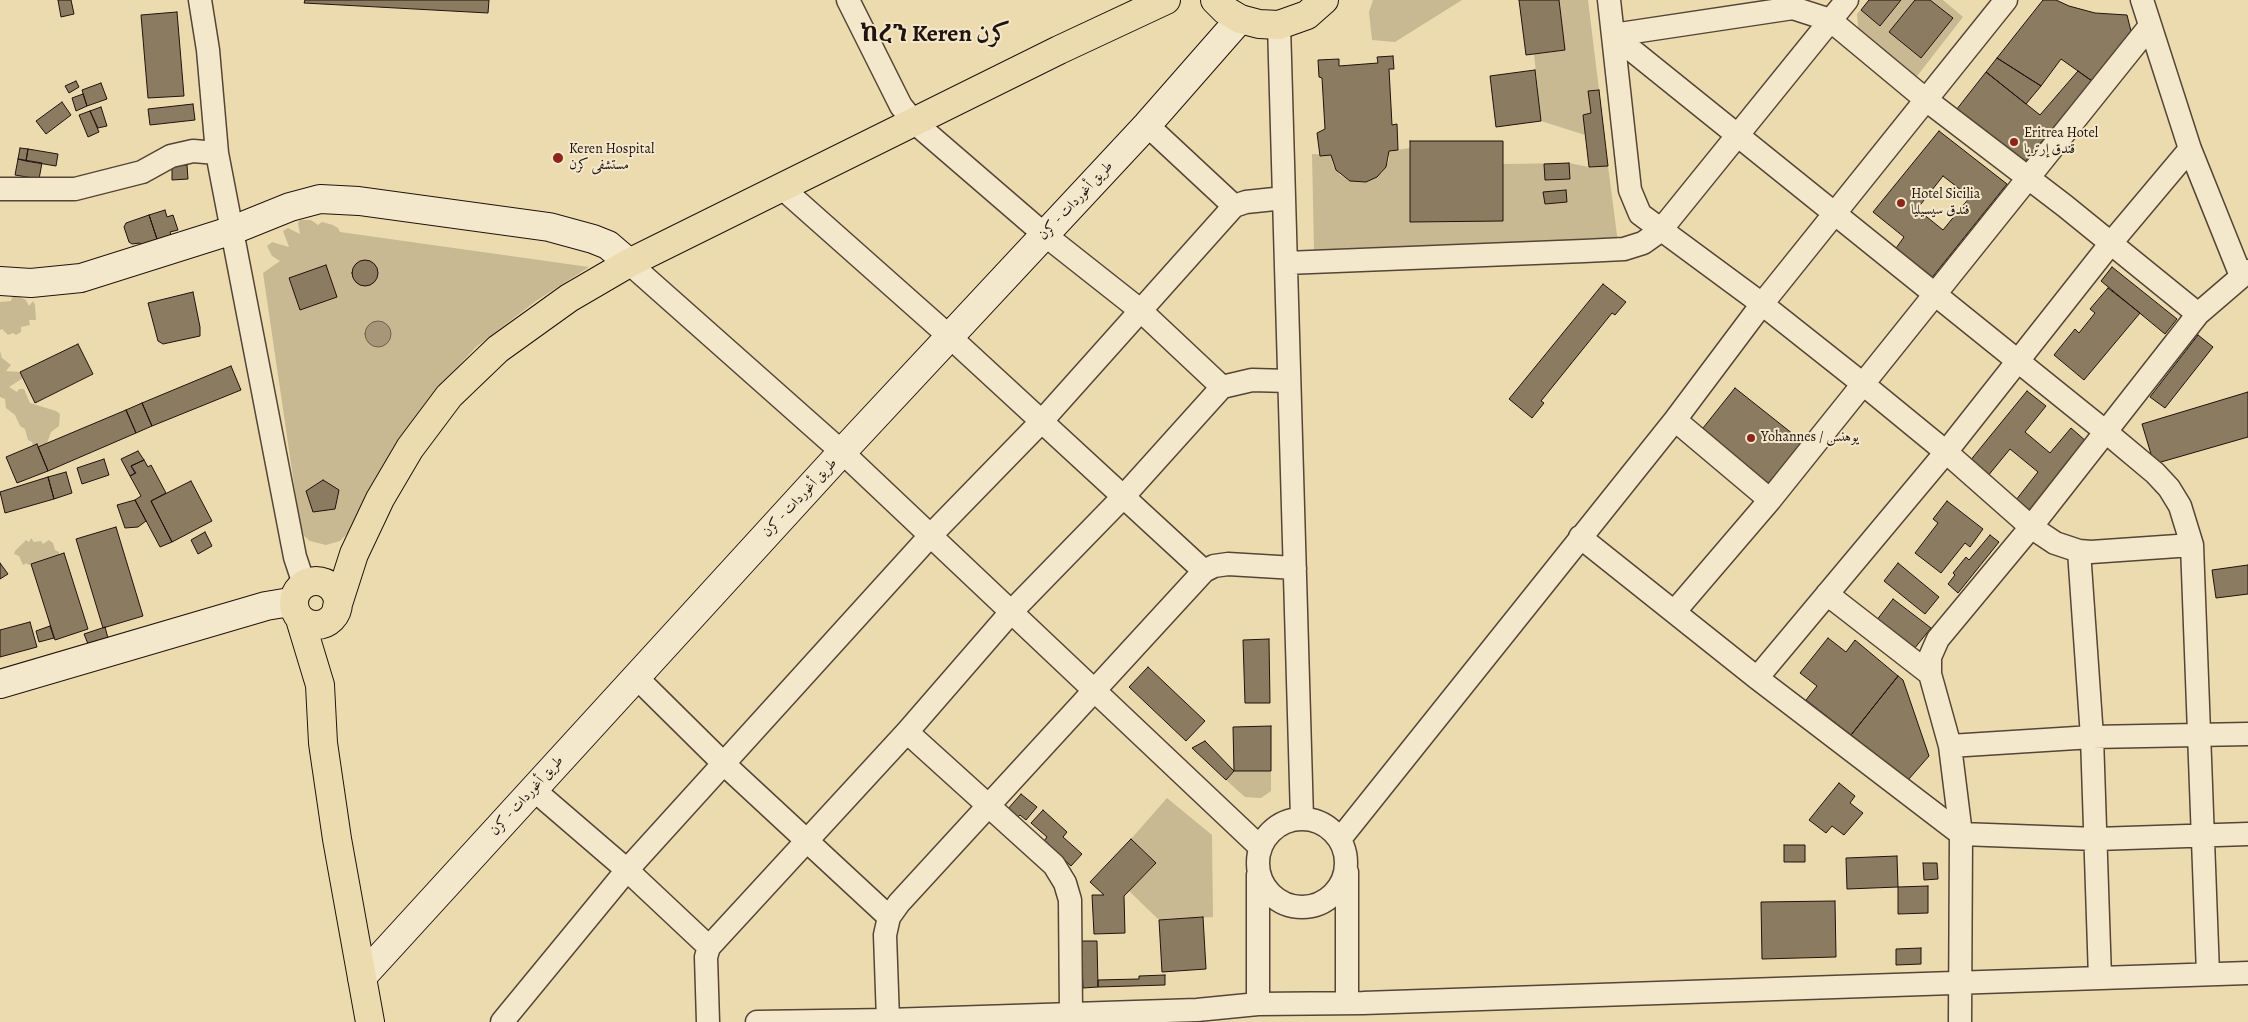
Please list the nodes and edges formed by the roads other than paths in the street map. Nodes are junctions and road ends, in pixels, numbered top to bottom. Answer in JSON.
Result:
{"nodes":[{"id":1,"x":200,"y":0,"type":"edge"},
{"id":2,"x":848,"y":0,"type":"edge"},
{"id":3,"x":1166,"y":0,"type":"edge"},
{"id":4,"x":1215,"y":0,"type":"edge"},
{"id":5,"x":1324,"y":0,"type":"edge"},
{"id":6,"x":1609,"y":0,"type":"edge"},
{"id":7,"x":1847,"y":0,"type":"edge"},
{"id":8,"x":2006,"y":0,"type":"edge"},
{"id":9,"x":2142,"y":0,"type":"edge"},
{"id":10,"x":1793,"y":4,"type":"edge"},
{"id":11,"x":1240,"y":19,"type":"junction"},
{"id":12,"x":1830,"y":20,"type":"junction"},
{"id":13,"x":1279,"y":25,"type":"junction"},
{"id":14,"x":2150,"y":26,"type":"junction"},
{"id":15,"x":1614,"y":35,"type":"junction"},
{"id":16,"x":1925,"y":99,"type":"junction"},
{"id":17,"x":914,"y":122,"type":"junction"},
{"id":18,"x":1147,"y":125,"type":"junction"},
{"id":19,"x":1739,"y":134,"type":"junction"},
{"id":20,"x":2190,"y":149,"type":"junction"},
{"id":21,"x":217,"y":153,"type":"junction"},
{"id":22,"x":2028,"y":178,"type":"junction"},
{"id":23,"x":781,"y":187,"type":"junction"},
{"id":24,"x":0,"y":189,"type":"edge"},
{"id":25,"x":1284,"y":198,"type":"junction"},
{"id":26,"x":1234,"y":206,"type":"junction"},
{"id":27,"x":1836,"y":212,"type":"junction"},
{"id":28,"x":233,"y":230,"type":"junction"},
{"id":29,"x":1660,"y":230,"type":"junction"},
{"id":30,"x":1045,"y":235,"type":"junction"},
{"id":31,"x":2111,"y":243,"type":"junction"},
{"id":32,"x":1286,"y":263,"type":"junction"},
{"id":33,"x":629,"y":264,"type":"junction"},
{"id":34,"x":2245,"y":274,"type":"edge"},
{"id":35,"x":0,"y":281,"type":"edge"},
{"id":36,"x":1936,"y":294,"type":"junction"},
{"id":37,"x":1762,"y":304,"type":"junction"},
{"id":38,"x":1140,"y":310,"type":"junction"},
{"id":39,"x":2198,"y":314,"type":"junction"},
{"id":40,"x":950,"y":337,"type":"junction"},
{"id":41,"x":2018,"y":361,"type":"junction"},
{"id":42,"x":1289,"y":381,"type":"junction"},
{"id":43,"x":1863,"y":384,"type":"junction"},
{"id":44,"x":1222,"y":387,"type":"junction"},
{"id":45,"x":1674,"y":420,"type":"junction"},
{"id":46,"x":1041,"y":422,"type":"junction"},
{"id":47,"x":2106,"y":432,"type":"junction"},
{"id":48,"x":842,"y":452,"type":"junction"},
{"id":49,"x":1946,"y":452,"type":"junction"},
{"id":50,"x":1123,"y":497,"type":"junction"},
{"id":51,"x":1770,"y":500,"type":"junction"},
{"id":52,"x":2031,"y":528,"type":"junction"},
{"id":53,"x":930,"y":536,"type":"junction"},
{"id":54,"x":1580,"y":537,"type":"junction"},
{"id":55,"x":2192,"y":545,"type":"junction"},
{"id":56,"x":2079,"y":551,"type":"junction"},
{"id":57,"x":354,"y":554,"type":"junction"},
{"id":58,"x":1295,"y":568,"type":"junction"},
{"id":59,"x":1204,"y":571,"type":"junction"},
{"id":60,"x":1826,"y":594,"type":"junction"},
{"id":61,"x":302,"y":598,"type":"junction"},
{"id":62,"x":336,"y":610,"type":"junction"},
{"id":63,"x":1012,"y":611,"type":"junction"},
{"id":64,"x":1675,"y":611,"type":"junction"},
{"id":65,"x":1930,"y":674,"type":"junction"},
{"id":66,"x":636,"y":677,"type":"junction"},
{"id":67,"x":1757,"y":678,"type":"junction"},
{"id":68,"x":0,"y":684,"type":"edge"},
{"id":69,"x":320,"y":685,"type":"junction"},
{"id":70,"x":1094,"y":689,"type":"junction"},
{"id":71,"x":907,"y":732,"type":"junction"},
{"id":72,"x":2198,"y":734,"type":"junction"},
{"id":73,"x":2248,"y":734,"type":"edge"},
{"id":74,"x":2092,"y":737,"type":"junction"},
{"id":75,"x":1950,"y":746,"type":"junction"},
{"id":76,"x":724,"y":764,"type":"junction"},
{"id":77,"x":534,"y":790,"type":"junction"},
{"id":78,"x":988,"y":805,"type":"junction"},
{"id":79,"x":1302,"y":818,"type":"junction"},
{"id":80,"x":1960,"y":834,"type":"junction"},
{"id":81,"x":2248,"y":834,"type":"edge"},
{"id":82,"x":2204,"y":836,"type":"junction"},
{"id":83,"x":1340,"y":838,"type":"junction"},
{"id":84,"x":2096,"y":839,"type":"junction"},
{"id":85,"x":807,"y":841,"type":"junction"},
{"id":86,"x":1260,"y":847,"type":"junction"},
{"id":87,"x":1347,"y":866,"type":"junction"},
{"id":88,"x":627,"y":870,"type":"junction"},
{"id":89,"x":1258,"y":870,"type":"junction"},
{"id":90,"x":890,"y":918,"type":"junction"},
{"id":91,"x":709,"y":947,"type":"junction"},
{"id":92,"x":2248,"y":973,"type":"edge"},
{"id":93,"x":2208,"y":974,"type":"junction"},
{"id":94,"x":362,"y":977,"type":"junction"},
{"id":95,"x":2100,"y":978,"type":"junction"},
{"id":96,"x":1961,"y":982,"type":"junction"},
{"id":97,"x":1258,"y":1004,"type":"junction"},
{"id":98,"x":1358,"y":1010,"type":"edge"},
{"id":99,"x":1071,"y":1014,"type":"junction"},
{"id":100,"x":1194,"y":1016,"type":"edge"},
{"id":101,"x":888,"y":1020,"type":"junction"},
{"id":102,"x":370,"y":1022,"type":"edge"},
{"id":103,"x":502,"y":1022,"type":"edge"},
{"id":104,"x":708,"y":1022,"type":"edge"},
{"id":105,"x":757,"y":1022,"type":"edge"},
{"id":106,"x":1960,"y":1022,"type":"edge"}],
"edges":[{"from":1,"to":21,"type":"street"},
{"from":2,"to":17,"type":"street"},
{"from":3,"to":17,"type":"highway"},
{"from":4,"to":11,"type":"highway"},
{"from":5,"to":13,"type":"highway"},
{"from":6,"to":15,"type":"street"},
{"from":7,"to":12,"type":"street"},
{"from":8,"to":16,"type":"street"},
{"from":9,"to":14,"type":"street"},
{"from":10,"to":12,"type":"street"},
{"from":10,"to":15,"type":"street"},
{"from":11,"to":13,"type":"highway"},
{"from":11,"to":18,"type":"street","name":"طريق أغوردات - كرن"},
{"from":12,"to":16,"type":"street"},
{"from":12,"to":19,"type":"street"},
{"from":13,"to":25,"type":"street"},
{"from":14,"to":20,"type":"street"},
{"from":14,"to":22,"type":"street"},
{"from":15,"to":19,"type":"street"},
{"from":15,"to":29,"type":"street"},
{"from":16,"to":22,"type":"street"},
{"from":16,"to":27,"type":"street"},
{"from":17,"to":23,"type":"highway"},
{"from":17,"to":30,"type":"street"},
{"from":18,"to":26,"type":"street"},
{"from":18,"to":30,"type":"street","name":"طريق أغوردات - كرن"},
{"from":19,"to":27,"type":"street"},
{"from":19,"to":29,"type":"street"},
{"from":20,"to":31,"type":"street"},
{"from":20,"to":34,"type":"street"},
{"from":21,"to":24,"type":"street"},
{"from":21,"to":28,"type":"street"},
{"from":22,"to":31,"type":"street"},
{"from":22,"to":36,"type":"street"},
{"from":23,"to":33,"type":"highway"},
{"from":23,"to":40,"type":"street"},
{"from":25,"to":26,"type":"street"},
{"from":25,"to":32,"type":"street"},
{"from":26,"to":38,"type":"street"},
{"from":27,"to":36,"type":"street"},
{"from":27,"to":37,"type":"street"},
{"from":28,"to":33,"type":"street"},
{"from":28,"to":35,"type":"street"},
{"from":28,"to":61,"type":"street"},
{"from":29,"to":32,"type":"street"},
{"from":29,"to":37,"type":"street"},
{"from":30,"to":38,"type":"street"},
{"from":30,"to":40,"type":"street","name":"طريق أغوردات - كرن"},
{"from":31,"to":39,"type":"street"},
{"from":31,"to":41,"type":"street"},
{"from":32,"to":42,"type":"street"},
{"from":33,"to":48,"type":"street"},
{"from":33,"to":57,"type":"highway"},
{"from":34,"to":39,"type":"street"},
{"from":36,"to":41,"type":"street"},
{"from":36,"to":43,"type":"street"},
{"from":37,"to":43,"type":"street"},
{"from":37,"to":45,"type":"street"},
{"from":38,"to":44,"type":"street"},
{"from":38,"to":46,"type":"street"},
{"from":39,"to":47,"type":"street"},
{"from":40,"to":46,"type":"street"},
{"from":40,"to":48,"type":"street","name":"طريق أغوردات - كرن"},
{"from":41,"to":47,"type":"street"},
{"from":41,"to":49,"type":"street"},
{"from":42,"to":44,"type":"street"},
{"from":42,"to":58,"type":"street"},
{"from":43,"to":49,"type":"street"},
{"from":43,"to":51,"type":"street"},
{"from":44,"to":50,"type":"street"},
{"from":45,"to":51,"type":"street"},
{"from":45,"to":54,"type":"street"},
{"from":46,"to":50,"type":"street"},
{"from":46,"to":53,"type":"street"},
{"from":47,"to":52,"type":"street"},
{"from":47,"to":55,"type":"street"},
{"from":48,"to":53,"type":"street"},
{"from":48,"to":66,"type":"street","name":"طريق أغوردات - كرن"},
{"from":49,"to":52,"type":"street"},
{"from":49,"to":60,"type":"street"},
{"from":50,"to":59,"type":"street"},
{"from":50,"to":63,"type":"street"},
{"from":51,"to":64,"type":"street"},
{"from":52,"to":56,"type":"street"},
{"from":52,"to":65,"type":"street"},
{"from":53,"to":63,"type":"street"},
{"from":53,"to":76,"type":"street"},
{"from":54,"to":64,"type":"street"},
{"from":54,"to":83,"type":"street"},
{"from":55,"to":56,"type":"street"},
{"from":55,"to":72,"type":"street"},
{"from":56,"to":74,"type":"street"},
{"from":57,"to":61,"type":"highway"},
{"from":57,"to":62,"type":"highway"},
{"from":58,"to":59,"type":"street"},
{"from":58,"to":79,"type":"street"},
{"from":59,"to":70,"type":"street"},
{"from":60,"to":65,"type":"street"},
{"from":60,"to":67,"type":"street"},
{"from":61,"to":62,"type":"highway"},
{"from":61,"to":62,"type":"highway"},
{"from":61,"to":68,"type":"street"},
{"from":61,"to":69,"type":"highway"},
{"from":62,"to":69,"type":"highway"},
{"from":63,"to":70,"type":"street"},
{"from":63,"to":71,"type":"street"},
{"from":64,"to":67,"type":"street"},
{"from":65,"to":75,"type":"street"},
{"from":66,"to":76,"type":"street"},
{"from":66,"to":77,"type":"street","name":"طريق أغوردات - كرن"},
{"from":67,"to":80,"type":"street"},
{"from":69,"to":94,"type":"highway"},
{"from":70,"to":78,"type":"street"},
{"from":70,"to":86,"type":"street"},
{"from":71,"to":78,"type":"street"},
{"from":71,"to":85,"type":"street"},
{"from":72,"to":73,"type":"street"},
{"from":72,"to":74,"type":"street"},
{"from":72,"to":82,"type":"street"},
{"from":74,"to":75,"type":"street"},
{"from":74,"to":84,"type":"street"},
{"from":75,"to":80,"type":"street"},
{"from":76,"to":85,"type":"street"},
{"from":76,"to":88,"type":"street"},
{"from":77,"to":88,"type":"street"},
{"from":77,"to":94,"type":"street","name":"طريق أغوردات - كرن"},
{"from":78,"to":90,"type":"street"},
{"from":78,"to":99,"type":"street"},
{"from":79,"to":83,"type":"street"},
{"from":79,"to":86,"type":"street"},
{"from":80,"to":84,"type":"street"},
{"from":80,"to":96,"type":"street"},
{"from":81,"to":82,"type":"street"},
{"from":82,"to":84,"type":"street"},
{"from":82,"to":93,"type":"street"},
{"from":83,"to":87,"type":"street"},
{"from":84,"to":95,"type":"street"},
{"from":85,"to":90,"type":"street"},
{"from":85,"to":91,"type":"street"},
{"from":86,"to":89,"type":"street"},
{"from":87,"to":89,"type":"street"},
{"from":87,"to":98,"type":"street"},
{"from":88,"to":91,"type":"street"},
{"from":88,"to":103,"type":"street"},
{"from":89,"to":97,"type":"street"},
{"from":90,"to":101,"type":"street"},
{"from":91,"to":104,"type":"street"},
{"from":92,"to":93,"type":"street"},
{"from":93,"to":95,"type":"street"},
{"from":94,"to":102,"type":"highway"},
{"from":95,"to":96,"type":"street"},
{"from":96,"to":98,"type":"street"},
{"from":96,"to":106,"type":"street"},
{"from":97,"to":98,"type":"street"},
{"from":97,"to":100,"type":"street"},
{"from":99,"to":100,"type":"street"},
{"from":99,"to":101,"type":"street"},
{"from":101,"to":105,"type":"street"}]}
